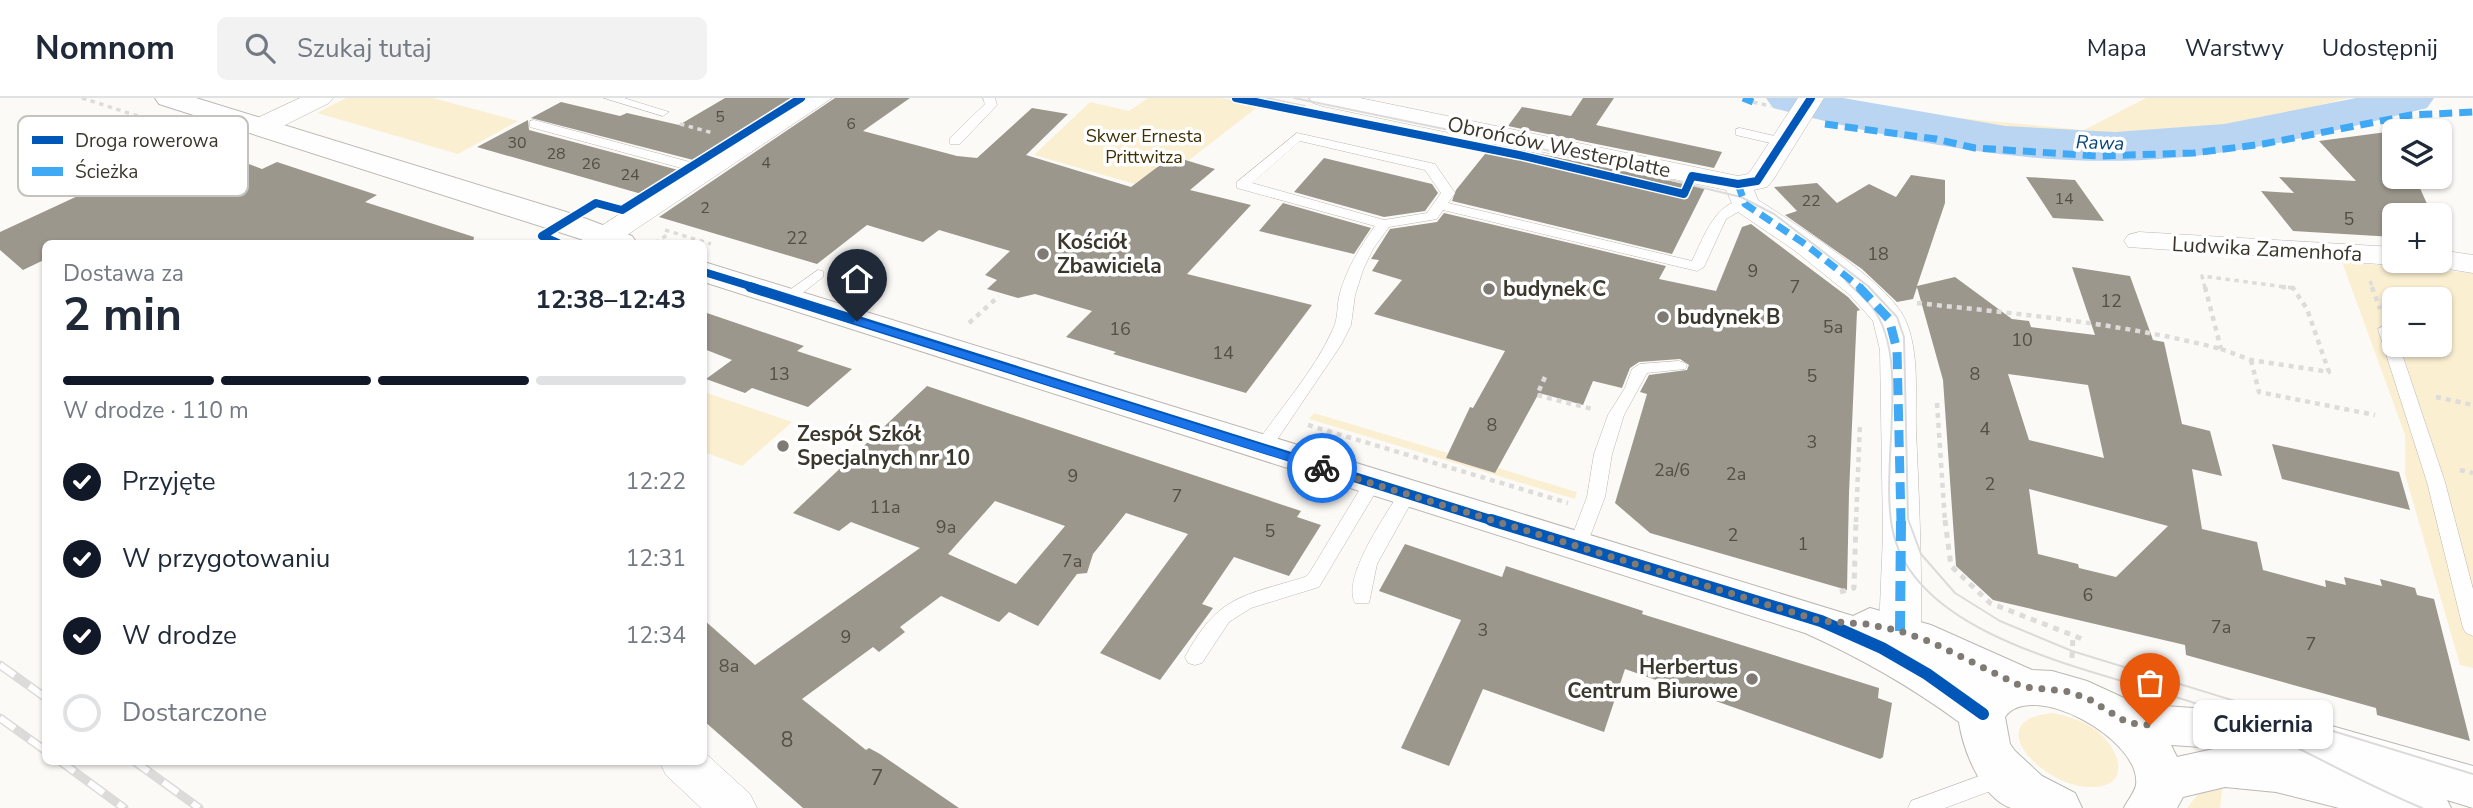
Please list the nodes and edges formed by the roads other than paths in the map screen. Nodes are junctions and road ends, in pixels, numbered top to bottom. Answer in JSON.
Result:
{"nodes":[{"id":1,"x":168,"y":98,"type":"edge"},
{"id":2,"x":320,"y":98,"type":"edge"},
{"id":3,"x":610,"y":98,"type":"edge"},
{"id":4,"x":819,"y":98,"type":"edge"},
{"id":5,"x":989,"y":98,"type":"edge"},
{"id":6,"x":1322,"y":98,"type":"edge"},
{"id":7,"x":1806,"y":105,"type":"edge"},
{"id":8,"x":663,"y":112,"type":"road end"},
{"id":9,"x":225,"y":116,"type":"edge"},
{"id":10,"x":248,"y":123,"type":"edge"},
{"id":11,"x":534,"y":124,"type":"dead end"},
{"id":12,"x":260,"y":127,"type":"junction"},
{"id":13,"x":1740,"y":132,"type":"dead end"},
{"id":14,"x":955,"y":141,"type":"dead end"},
{"id":15,"x":1783,"y":142,"type":"junction"},
{"id":16,"x":707,"y":171,"type":"junction"},
{"id":17,"x":1742,"y":194,"type":"junction"},
{"id":18,"x":1440,"y":205,"type":"junction"},
{"id":19,"x":1384,"y":225,"type":"junction"},
{"id":20,"x":604,"y":240,"type":"edge"},
{"id":21,"x":608,"y":240,"type":"edge"},
{"id":22,"x":2139,"y":241,"type":"dead end"},
{"id":23,"x":2382,"y":255,"type":"edge"},
{"id":24,"x":2452,"y":261,"type":"edge"},
{"id":25,"x":2473,"y":264,"type":"edge"},
{"id":26,"x":707,"y":272,"type":"edge"},
{"id":27,"x":818,"y":274,"type":"dead end"},
{"id":28,"x":786,"y":299,"type":"junction"},
{"id":29,"x":2395,"y":357,"type":"edge"},
{"id":30,"x":1679,"y":366,"type":"dead end"},
{"id":31,"x":1262,"y":449,"type":"junction"},
{"id":32,"x":1389,"y":489,"type":"junction"},
{"id":33,"x":1577,"y":547,"type":"junction"},
{"id":34,"x":1362,"y":598,"type":"dead end"},
{"id":35,"x":1829,"y":607,"type":"junction"},
{"id":36,"x":2473,"y":628,"type":"edge"},
{"id":37,"x":1900,"y":631,"type":"junction"},
{"id":38,"x":1195,"y":657,"type":"dead end"},
{"id":39,"x":2023,"y":687,"type":"junction"},
{"id":40,"x":1983,"y":714,"type":"junction"},
{"id":41,"x":2128,"y":723,"type":"junction"},
{"id":42,"x":686,"y":765,"type":"edge"},
{"id":43,"x":2007,"y":775,"type":"junction"},
{"id":44,"x":2473,"y":787,"type":"edge"},
{"id":45,"x":2155,"y":794,"type":"edge"},
{"id":46,"x":733,"y":808,"type":"edge"},
{"id":47,"x":1919,"y":808,"type":"edge"},
{"id":48,"x":2057,"y":808,"type":"edge"},
{"id":49,"x":2426,"y":808,"type":"edge"}],
"edges":[{"from":1,"to":9,"type":"street"},
{"from":2,"to":12,"type":"street"},
{"from":3,"to":8,"type":"lane"},
{"from":4,"to":16,"type":"street"},
{"from":5,"to":14,"type":"lane"},
{"from":6,"to":17,"type":"street","name":"Obrońców Westerplatte"},
{"from":7,"to":15,"type":"street"},
{"from":10,"to":12,"type":"street"},
{"from":11,"to":16,"type":"lane"},
{"from":12,"to":20,"type":"street"},
{"from":13,"to":15,"type":"lane"},
{"from":15,"to":17,"type":"street"},
{"from":16,"to":21,"type":"street"},
{"from":17,"to":18,"type":"lane"},
{"from":17,"to":37,"type":"street","name":"Obrońców Westerplatte"},
{"from":18,"to":19,"type":"lane"},
{"from":18,"to":19,"type":"lane"},
{"from":19,"to":31,"type":"lane"},
{"from":22,"to":23,"type":"street","name":"Ludwika Zamenhofa"},
{"from":24,"to":25,"type":"street"},
{"from":26,"to":28,"type":"street"},
{"from":27,"to":28,"type":"lane"},
{"from":28,"to":31,"type":"street"},
{"from":29,"to":36,"type":"lane"},
{"from":30,"to":33,"type":"lane"},
{"from":31,"to":32,"type":"street"},
{"from":32,"to":33,"type":"street"},
{"from":32,"to":34,"type":"lane"},
{"from":32,"to":38,"type":"lane"},
{"from":33,"to":35,"type":"street"},
{"from":35,"to":37,"type":"street"},
{"from":35,"to":40,"type":"street"},
{"from":37,"to":39,"type":"street"},
{"from":39,"to":40,"type":"street"},
{"from":39,"to":41,"type":"street"},
{"from":40,"to":43,"type":"street"},
{"from":41,"to":44,"type":"street"},
{"from":41,"to":45,"type":"street"},
{"from":42,"to":46,"type":"street"},
{"from":43,"to":47,"type":"lane"},
{"from":43,"to":48,"type":"street"},
{"from":45,"to":49,"type":"street"}]}
